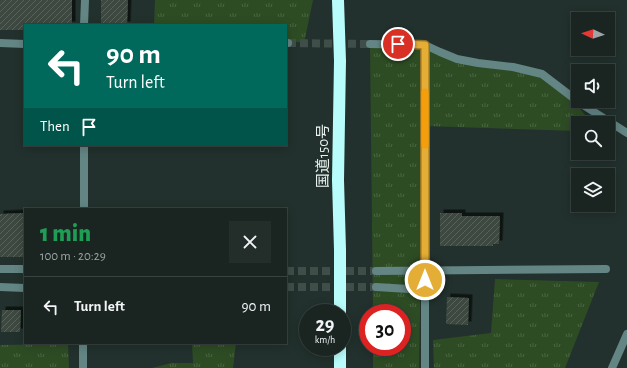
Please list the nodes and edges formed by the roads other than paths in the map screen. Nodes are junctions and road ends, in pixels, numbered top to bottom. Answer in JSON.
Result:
{"nodes":[{"id":1,"x":84,"y":0,"type":"edge"},
{"id":2,"x":338,"y":0,"type":"edge"},
{"id":3,"x":84,"y":24,"type":"edge"},
{"id":4,"x":0,"y":43,"type":"edge"},
{"id":5,"x":24,"y":44,"type":"edge"},
{"id":6,"x":370,"y":44,"type":"tunnel mouth"},
{"id":7,"x":425,"y":45,"type":"junction"},
{"id":8,"x":627,"y":133,"type":"edge"},
{"id":9,"x":84,"y":146,"type":"edge"},
{"id":10,"x":84,"y":208,"type":"edge"},
{"id":11,"x":0,"y":269,"type":"edge"},
{"id":12,"x":24,"y":269,"type":"edge"},
{"id":13,"x":606,"y":269,"type":"dead end"},
{"id":14,"x":425,"y":270,"type":"junction"},
{"id":15,"x":376,"y":271,"type":"tunnel mouth"},
{"id":16,"x":0,"y":287,"type":"edge"},
{"id":17,"x":376,"y":287,"type":"tunnel mouth"},
{"id":18,"x":24,"y":288,"type":"edge"},
{"id":19,"x":425,"y":290,"type":"junction"},
{"id":20,"x":340,"y":304,"type":"edge"},
{"id":21,"x":627,"y":334,"type":"edge"},
{"id":22,"x":83,"y":344,"type":"edge"},
{"id":23,"x":340,"y":356,"type":"edge"},
{"id":24,"x":83,"y":368,"type":"edge"},
{"id":25,"x":340,"y":368,"type":"edge"},
{"id":26,"x":425,"y":368,"type":"edge"},
{"id":27,"x":612,"y":368,"type":"edge"}],
"edges":[{"from":1,"to":3,"type":"street"},
{"from":2,"to":20,"type":"highway","name":"国道150号"},
{"from":4,"to":5,"type":"street"},
{"from":6,"to":7,"type":"street"},
{"from":7,"to":8,"type":"street"},
{"from":7,"to":14,"type":"street"},
{"from":9,"to":10,"type":"street"},
{"from":11,"to":12,"type":"street"},
{"from":13,"to":14,"type":"street"},
{"from":14,"to":15,"type":"street"},
{"from":14,"to":19,"type":"street"},
{"from":16,"to":18,"type":"street"},
{"from":17,"to":19,"type":"street"},
{"from":19,"to":26,"type":"street"},
{"from":21,"to":27,"type":"street"},
{"from":22,"to":24,"type":"street"},
{"from":23,"to":25,"type":"highway"}]}
